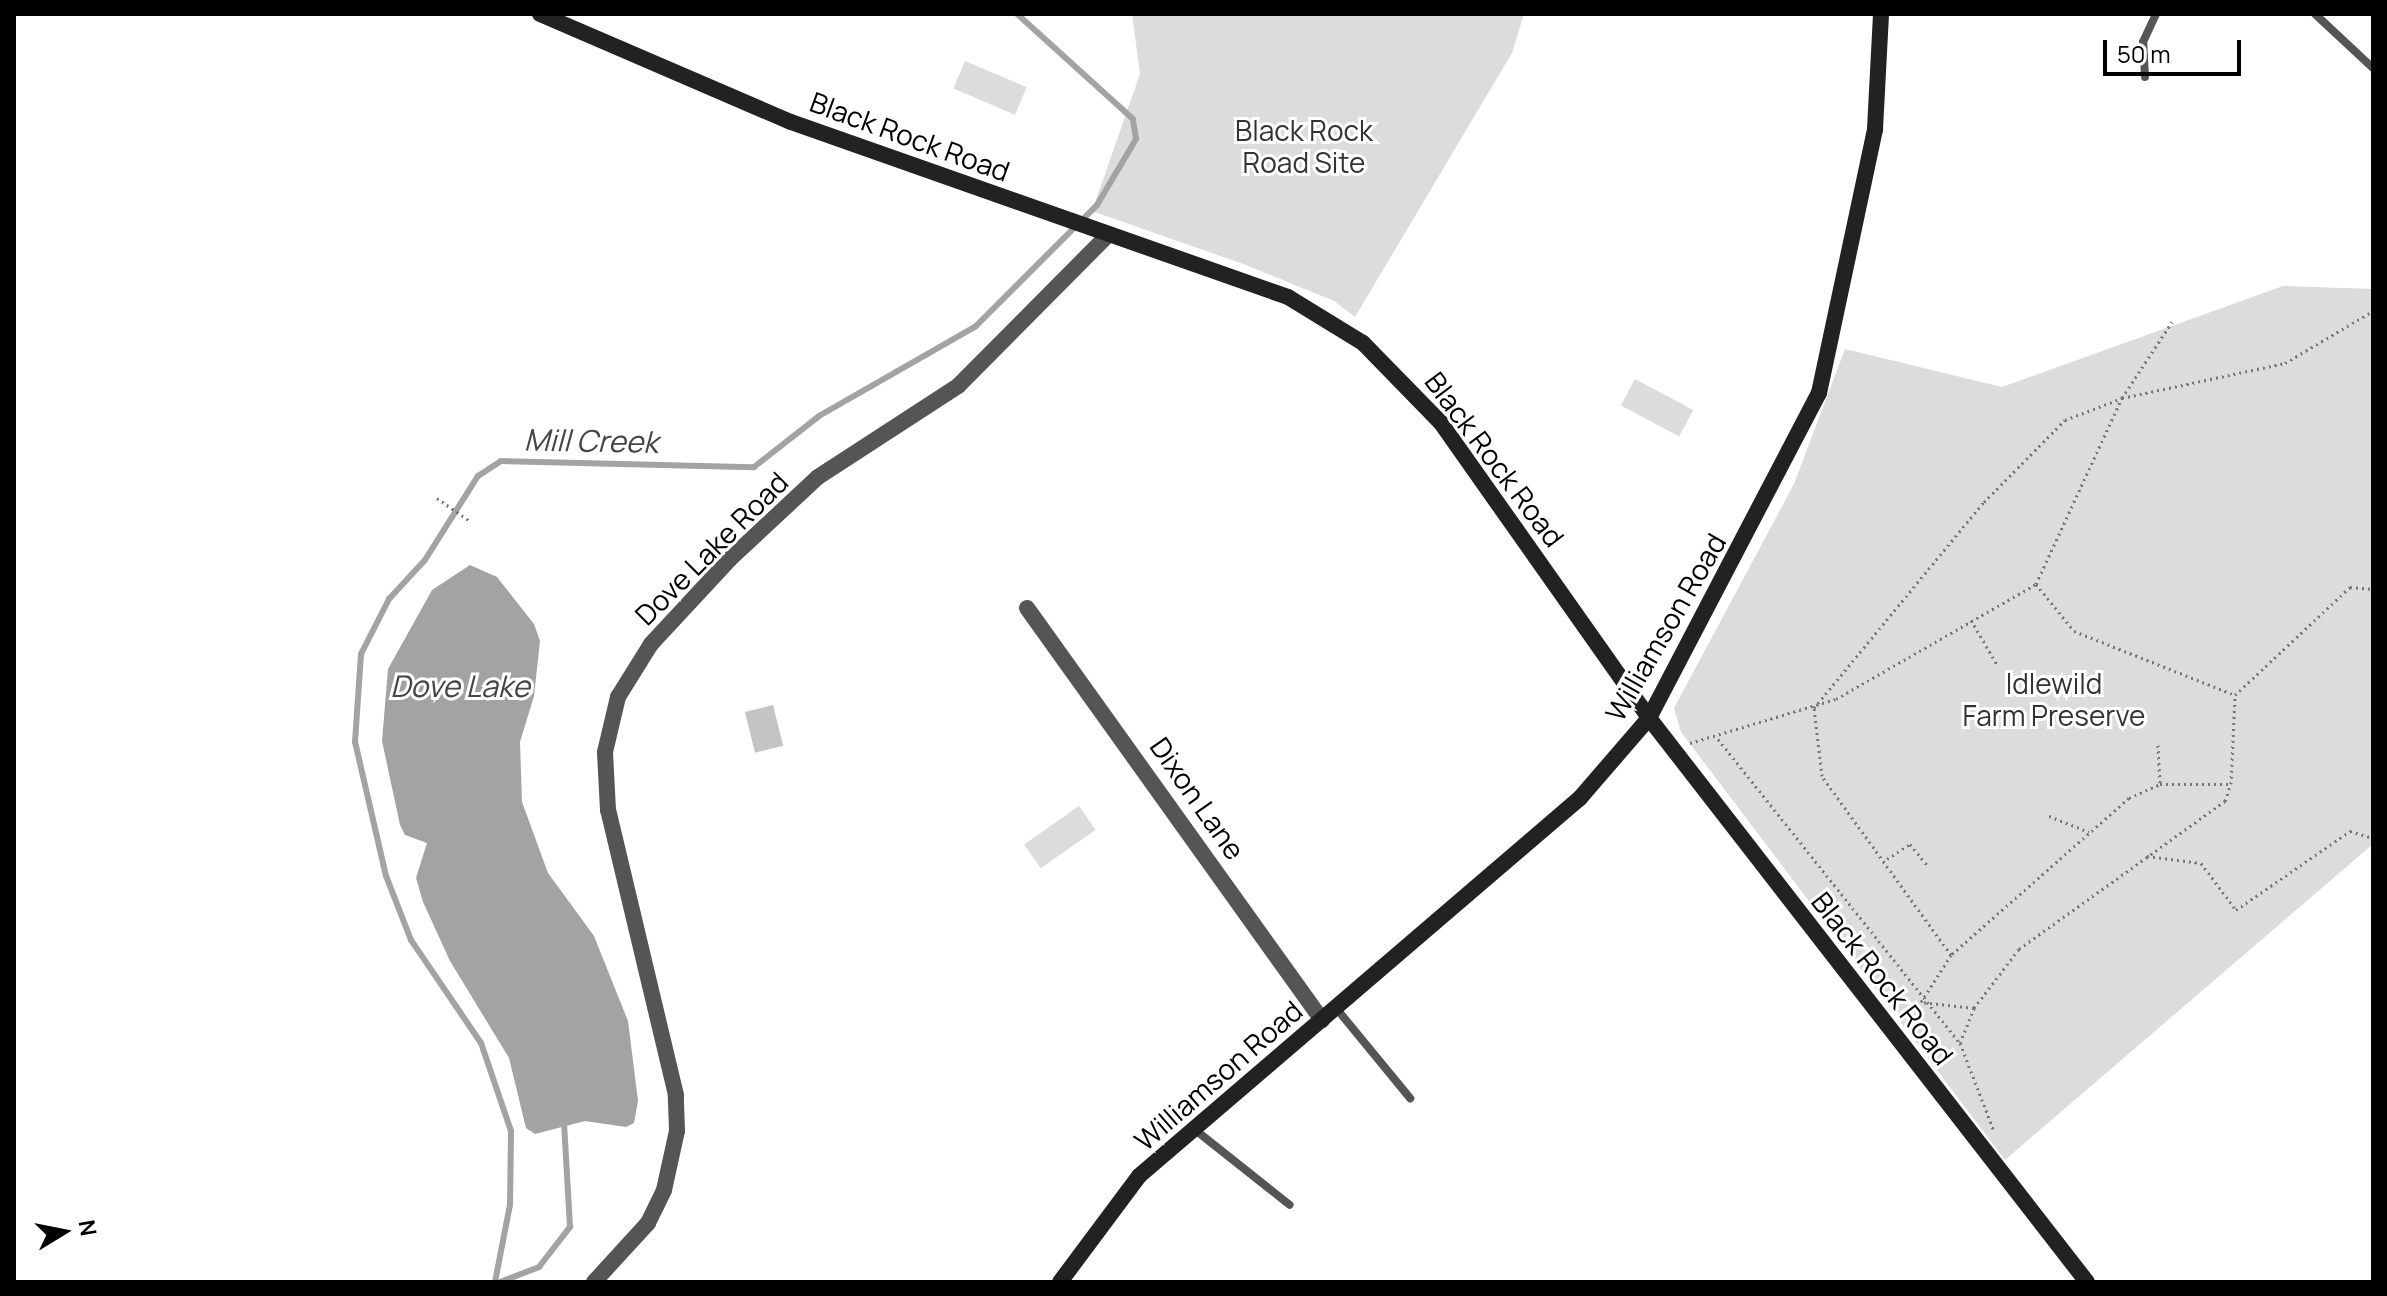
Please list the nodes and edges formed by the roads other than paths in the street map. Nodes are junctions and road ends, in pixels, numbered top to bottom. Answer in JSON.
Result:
{"nodes":[{"id":1,"x":540,"y":14,"type":"edge"},
{"id":2,"x":1881,"y":14,"type":"edge"},
{"id":3,"x":2156,"y":14,"type":"edge"},
{"id":4,"x":2315,"y":14,"type":"edge"},
{"id":5,"x":2373,"y":68,"type":"edge"},
{"id":6,"x":2145,"y":77,"type":"dead end"},
{"id":7,"x":1108,"y":235,"type":"junction"},
{"id":8,"x":1027,"y":608,"type":"dead end"},
{"id":9,"x":1649,"y":718,"type":"junction"},
{"id":10,"x":1336,"y":1008,"type":"junction"},
{"id":11,"x":1322,"y":1020,"type":"junction"},
{"id":12,"x":1410,"y":1098,"type":"dead end"},
{"id":13,"x":1194,"y":1129,"type":"junction"},
{"id":14,"x":1290,"y":1205,"type":"dead end"},
{"id":15,"x":594,"y":1282,"type":"edge"},
{"id":16,"x":1060,"y":1282,"type":"edge"},
{"id":17,"x":2087,"y":1282,"type":"edge"}],
"edges":[{"from":1,"to":7,"type":"street","name":"Black Rock Road"},
{"from":2,"to":9,"type":"street","name":"Williamson Road"},
{"from":3,"to":6,"type":"lane"},
{"from":4,"to":5,"type":"lane"},
{"from":7,"to":9,"type":"street","name":"Black Rock Road"},
{"from":7,"to":15,"type":"street","name":"Dove Lake Road"},
{"from":8,"to":11,"type":"street","name":"Dixon Lane"},
{"from":9,"to":10,"type":"street","name":"Williamson Road"},
{"from":9,"to":17,"type":"street","name":"Black Rock Road"},
{"from":10,"to":11,"type":"street","name":"Williamson Road"},
{"from":10,"to":12,"type":"lane"},
{"from":11,"to":13,"type":"street","name":"Williamson Road"},
{"from":13,"to":14,"type":"lane"},
{"from":13,"to":16,"type":"street","name":"Williamson Road"}]}
